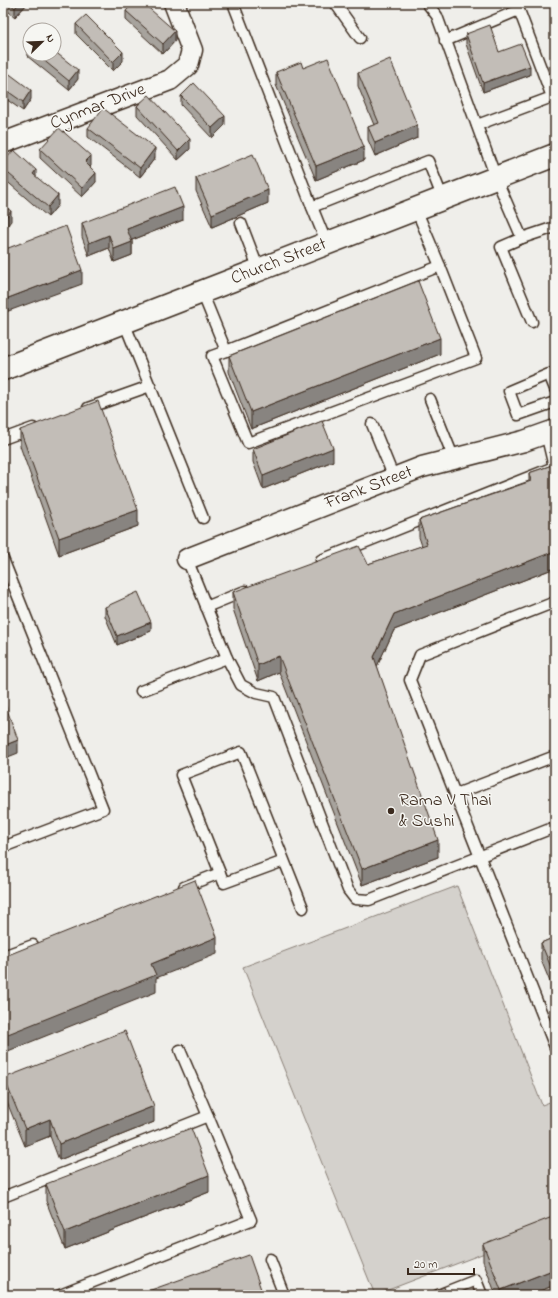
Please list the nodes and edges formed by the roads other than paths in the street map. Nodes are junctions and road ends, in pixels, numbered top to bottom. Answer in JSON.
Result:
{"nodes":[{"id":1,"x":174,"y":3,"type":"edge"},
{"id":2,"x":233,"y":3,"type":"edge"},
{"id":3,"x":335,"y":3,"type":"edge"},
{"id":4,"x":428,"y":3,"type":"edge"},
{"id":5,"x":360,"y":38,"type":"dead end"},
{"id":6,"x":445,"y":41,"type":"junction"},
{"id":7,"x":477,"y":125,"type":"junction"},
{"id":8,"x":3,"y":143,"type":"edge"},
{"id":9,"x":555,"y":155,"type":"edge"},
{"id":10,"x":496,"y":178,"type":"junction"},
{"id":11,"x":443,"y":199,"type":"junction"},
{"id":12,"x":312,"y":207,"type":"junction"},
{"id":13,"x":416,"y":209,"type":"junction"},
{"id":14,"x":241,"y":223,"type":"dead end"},
{"id":15,"x":555,"y":227,"type":"edge"},
{"id":16,"x":522,"y":238,"type":"junction"},
{"id":17,"x":326,"y":244,"type":"junction"},
{"id":18,"x":440,"y":266,"type":"junction"},
{"id":19,"x":259,"y":270,"type":"junction"},
{"id":20,"x":202,"y":292,"type":"junction"},
{"id":21,"x":124,"y":322,"type":"junction"},
{"id":22,"x":532,"y":322,"type":"dead end"},
{"id":23,"x":226,"y":351,"type":"junction"},
{"id":24,"x":3,"y":369,"type":"edge"},
{"id":25,"x":150,"y":386,"type":"junction"},
{"id":26,"x":555,"y":389,"type":"edge"},
{"id":27,"x":430,"y":399,"type":"dead end"},
{"id":28,"x":555,"y":402,"type":"edge"},
{"id":29,"x":76,"y":412,"type":"edge"},
{"id":30,"x":372,"y":424,"type":"dead end"},
{"id":31,"x":40,"y":426,"type":"edge"},
{"id":32,"x":550,"y":432,"type":"edge"},
{"id":33,"x":3,"y":439,"type":"edge"},
{"id":34,"x":454,"y":459,"type":"junction"},
{"id":35,"x":394,"y":478,"type":"junction"},
{"id":36,"x":203,"y":518,"type":"dead end"},
{"id":37,"x":3,"y":559,"type":"edge"},
{"id":38,"x":187,"y":559,"type":"joint"},
{"id":39,"x":310,"y":565,"type":"edge"},
{"id":40,"x":251,"y":589,"type":"edge"},
{"id":41,"x":555,"y":602,"type":"edge"},
{"id":42,"x":206,"y":607,"type":"junction"},
{"id":43,"x":227,"y":658,"type":"junction"},
{"id":44,"x":141,"y":691,"type":"dead end"},
{"id":45,"x":555,"y":756,"type":"edge"},
{"id":46,"x":456,"y":794,"type":"junction"},
{"id":47,"x":555,"y":828,"type":"edge"},
{"id":48,"x":3,"y":846,"type":"edge"},
{"id":49,"x":480,"y":857,"type":"junction"},
{"id":50,"x":284,"y":861,"type":"junction"},
{"id":51,"x":220,"y":873,"type":"junction"},
{"id":52,"x":177,"y":890,"type":"edge"},
{"id":53,"x":303,"y":908,"type":"dead end"},
{"id":54,"x":39,"y":942,"type":"edge"},
{"id":55,"x":3,"y":956,"type":"edge"},
{"id":56,"x":555,"y":1047,"type":"edge"},
{"id":57,"x":180,"y":1050,"type":"dead end"},
{"id":58,"x":208,"y":1116,"type":"junction"},
{"id":59,"x":3,"y":1197,"type":"edge"},
{"id":60,"x":270,"y":1259,"type":"dead end"},
{"id":61,"x":60,"y":1295,"type":"edge"},
{"id":62,"x":284,"y":1295,"type":"edge"},
{"id":63,"x":438,"y":1295,"type":"edge"},
{"id":64,"x":482,"y":1295,"type":"edge"}],
"edges":[{"from":1,"to":8,"type":"street","name":"Cynmar Drive"},
{"from":2,"to":12,"type":"lane"},
{"from":3,"to":5,"type":"lane"},
{"from":4,"to":6,"type":"lane"},
{"from":6,"to":7,"type":"lane"},
{"from":6,"to":7,"type":"lane"},
{"from":7,"to":10,"type":"lane"},
{"from":9,"to":10,"type":"street","name":"Church Street"},
{"from":10,"to":11,"type":"street","name":"Church Street"},
{"from":10,"to":16,"type":"lane"},
{"from":11,"to":12,"type":"lane"},
{"from":11,"to":13,"type":"street","name":"Church Street"},
{"from":12,"to":17,"type":"lane"},
{"from":13,"to":17,"type":"street","name":"Church Street"},
{"from":13,"to":18,"type":"lane"},
{"from":14,"to":19,"type":"lane"},
{"from":15,"to":16,"type":"lane"},
{"from":16,"to":22,"type":"lane"},
{"from":17,"to":19,"type":"street","name":"Church Street"},
{"from":18,"to":23,"type":"lane"},
{"from":18,"to":23,"type":"lane"},
{"from":19,"to":20,"type":"street","name":"Church Street"},
{"from":20,"to":21,"type":"street","name":"Church Street"},
{"from":20,"to":23,"type":"lane"},
{"from":21,"to":24,"type":"street","name":"Church Street"},
{"from":21,"to":25,"type":"lane"},
{"from":25,"to":29,"type":"lane"},
{"from":25,"to":36,"type":"lane"},
{"from":26,"to":28,"type":"lane"},
{"from":27,"to":34,"type":"lane"},
{"from":30,"to":35,"type":"lane"},
{"from":31,"to":33,"type":"lane"},
{"from":32,"to":34,"type":"street","name":"Frank Street"},
{"from":32,"to":39,"type":"lane"},
{"from":34,"to":35,"type":"street","name":"Frank Street"},
{"from":35,"to":38,"type":"street","name":"Frank Street"},
{"from":37,"to":48,"type":"lane"},
{"from":38,"to":42,"type":"lane"},
{"from":40,"to":42,"type":"lane"},
{"from":41,"to":46,"type":"lane"},
{"from":42,"to":43,"type":"lane"},
{"from":43,"to":44,"type":"lane"},
{"from":43,"to":49,"type":"lane"},
{"from":45,"to":46,"type":"lane"},
{"from":46,"to":49,"type":"lane"},
{"from":47,"to":49,"type":"lane"},
{"from":49,"to":56,"type":"lane"},
{"from":50,"to":51,"type":"lane"},
{"from":50,"to":51,"type":"lane"},
{"from":50,"to":53,"type":"lane"},
{"from":51,"to":52,"type":"lane"},
{"from":54,"to":55,"type":"lane"},
{"from":57,"to":58,"type":"lane"},
{"from":58,"to":59,"type":"lane"},
{"from":58,"to":61,"type":"lane"},
{"from":60,"to":62,"type":"lane"},
{"from":63,"to":64,"type":"lane"}]}
